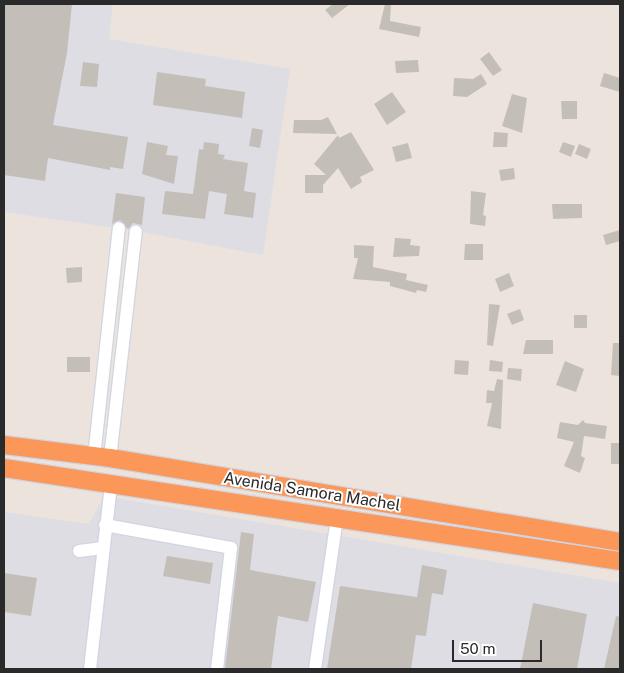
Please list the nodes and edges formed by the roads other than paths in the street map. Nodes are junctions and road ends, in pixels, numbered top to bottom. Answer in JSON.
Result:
{"nodes":[{"id":1,"x":119,"y":228,"type":"dead end"},
{"id":2,"x":136,"y":231,"type":"dead end"},
{"id":3,"x":4,"y":445,"type":"edge"},
{"id":4,"x":102,"y":458,"type":"junction"},
{"id":5,"x":4,"y":468,"type":"edge"},
{"id":6,"x":111,"y":486,"type":"junction"},
{"id":7,"x":337,"y":519,"type":"junction"},
{"id":8,"x":105,"y":525,"type":"junction"},
{"id":9,"x":620,"y":542,"type":"edge"},
{"id":10,"x":103,"y":548,"type":"junction"},
{"id":11,"x":79,"y":551,"type":"dead end"},
{"id":12,"x":620,"y":561,"type":"edge"},
{"id":13,"x":90,"y":669,"type":"edge"},
{"id":14,"x":217,"y":669,"type":"edge"},
{"id":15,"x":315,"y":669,"type":"edge"}],
"edges":[{"from":1,"to":4,"type":"street"},
{"from":2,"to":4,"type":"street"},
{"from":3,"to":4,"type":"highway","name":"Avenida Samora Machel"},
{"from":4,"to":9,"type":"highway","name":"Avenida Samora Machel"},
{"from":5,"to":6,"type":"highway","name":"Avenida Samora Machel"},
{"from":6,"to":7,"type":"highway","name":"Avenida Samora Machel"},
{"from":6,"to":8,"type":"street"},
{"from":7,"to":12,"type":"highway","name":"Avenida Samora Machel"},
{"from":7,"to":15,"type":"street"},
{"from":8,"to":10,"type":"street"},
{"from":8,"to":14,"type":"street"},
{"from":10,"to":11,"type":"street"},
{"from":10,"to":13,"type":"street"}]}
